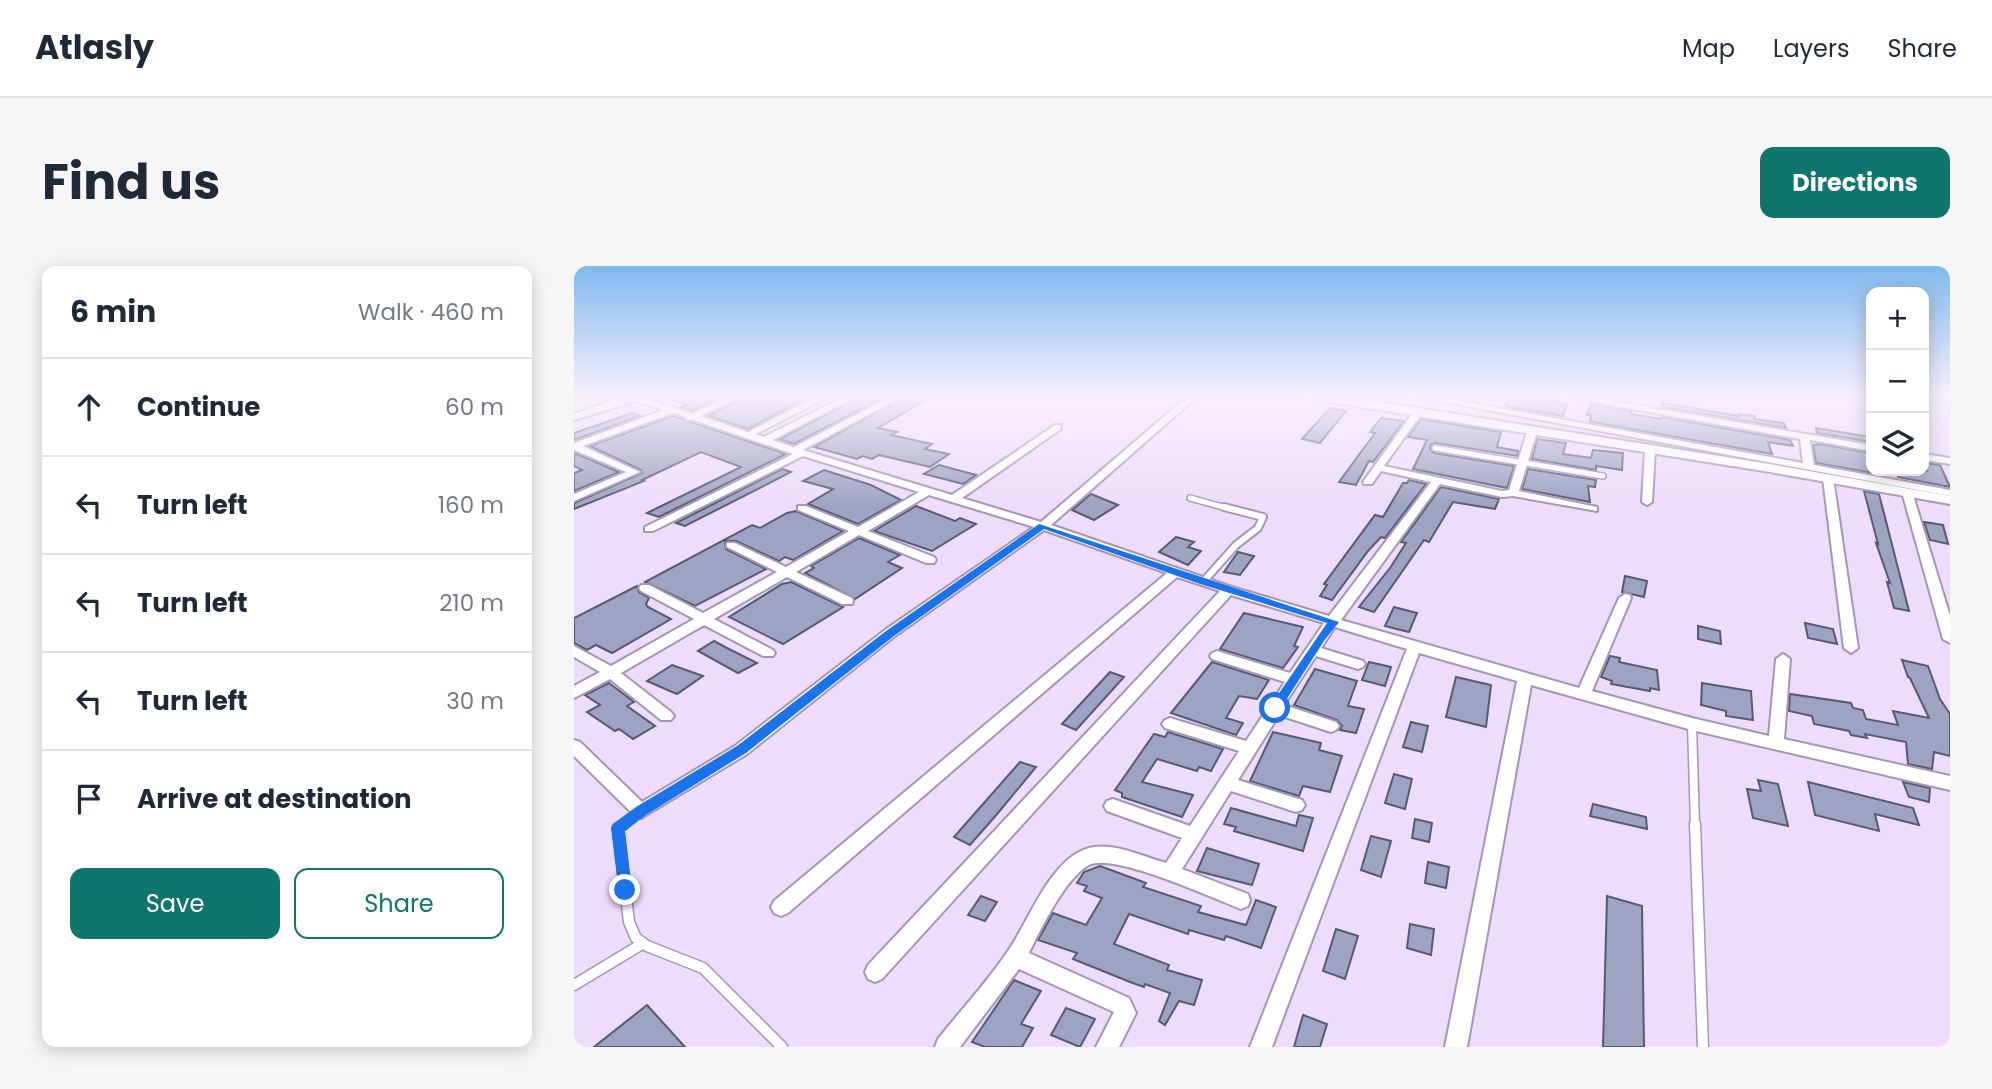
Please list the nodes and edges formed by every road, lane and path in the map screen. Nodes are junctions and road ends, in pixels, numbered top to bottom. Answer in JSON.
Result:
{"nodes":[{"id":1,"x":611,"y":432,"type":"edge"},
{"id":2,"x":735,"y":432,"type":"edge"},
{"id":3,"x":753,"y":432,"type":"edge"},
{"id":4,"x":781,"y":432,"type":"edge"},
{"id":5,"x":833,"y":432,"type":"edge"},
{"id":6,"x":1050,"y":432,"type":"edge"},
{"id":7,"x":1151,"y":432,"type":"edge"},
{"id":8,"x":1404,"y":432,"type":"edge"},
{"id":9,"x":1532,"y":432,"type":"edge"},
{"id":10,"x":1535,"y":432,"type":"edge"},
{"id":11,"x":1619,"y":432,"type":"edge"},
{"id":12,"x":1783,"y":432,"type":"edge"},
{"id":13,"x":746,"y":436,"type":"junction"},
{"id":14,"x":1804,"y":436,"type":"junction"},
{"id":15,"x":764,"y":441,"type":"junction"},
{"id":16,"x":574,"y":446,"type":"edge"},
{"id":17,"x":1866,"y":447,"type":"edge"},
{"id":18,"x":1435,"y":448,"type":"dead end"},
{"id":19,"x":1650,"y":449,"type":"junction"},
{"id":20,"x":797,"y":452,"type":"junction"},
{"id":21,"x":1929,"y":458,"type":"edge"},
{"id":22,"x":1950,"y":461,"type":"edge"},
{"id":23,"x":1522,"y":463,"type":"junction"},
{"id":24,"x":1809,"y":467,"type":"junction"},
{"id":25,"x":1379,"y":468,"type":"junction"},
{"id":26,"x":1603,"y":477,"type":"dead end"},
{"id":27,"x":1828,"y":478,"type":"junction"},
{"id":28,"x":1437,"y":481,"type":"junction"},
{"id":29,"x":1368,"y":482,"type":"dead end"},
{"id":30,"x":927,"y":492,"type":"junction"},
{"id":31,"x":1907,"y":492,"type":"junction"},
{"id":32,"x":1513,"y":493,"type":"junction"},
{"id":33,"x":1950,"y":493,"type":"edge"},
{"id":34,"x":574,"y":498,"type":"edge"},
{"id":35,"x":1190,"y":498,"type":"dead end"},
{"id":36,"x":954,"y":499,"type":"junction"},
{"id":37,"x":1950,"y":500,"type":"edge"},
{"id":38,"x":1647,"y":502,"type":"dead end"},
{"id":39,"x":802,"y":508,"type":"dead end"},
{"id":40,"x":1593,"y":509,"type":"dead end"},
{"id":41,"x":1042,"y":526,"type":"junction"},
{"id":42,"x":649,"y":529,"type":"dead end"},
{"id":43,"x":859,"y":531,"type":"junction"},
{"id":44,"x":731,"y":545,"type":"dead end"},
{"id":45,"x":930,"y":560,"type":"dead end"},
{"id":46,"x":787,"y":572,"type":"junction"},
{"id":47,"x":1175,"y":572,"type":"junction"},
{"id":48,"x":1203,"y":582,"type":"junction"},
{"id":49,"x":645,"y":588,"type":"dead end"},
{"id":50,"x":1228,"y":590,"type":"junction"},
{"id":51,"x":1625,"y":598,"type":"dead end"},
{"id":52,"x":847,"y":601,"type":"dead end"},
{"id":53,"x":704,"y":619,"type":"junction"},
{"id":54,"x":1334,"y":622,"type":"junction"},
{"id":55,"x":1950,"y":639,"type":"edge"},
{"id":56,"x":1415,"y":646,"type":"junction"},
{"id":57,"x":1851,"y":648,"type":"dead end"},
{"id":58,"x":1312,"y":650,"type":"junction"},
{"id":59,"x":574,"y":651,"type":"edge"},
{"id":60,"x":768,"y":653,"type":"dead end"},
{"id":61,"x":1217,"y":656,"type":"dead end"},
{"id":62,"x":1783,"y":659,"type":"dead end"},
{"id":63,"x":1358,"y":664,"type":"dead end"},
{"id":64,"x":611,"y":672,"type":"junction"},
{"id":65,"x":1525,"y":677,"type":"junction"},
{"id":66,"x":1293,"y":679,"type":"junction"},
{"id":67,"x":574,"y":693,"type":"edge"},
{"id":68,"x":1584,"y":694,"type":"junction"},
{"id":69,"x":1275,"y":708,"type":"junction"},
{"id":70,"x":666,"y":716,"type":"dead end"},
{"id":71,"x":1170,"y":723,"type":"dead end"},
{"id":72,"x":1692,"y":724,"type":"junction"},
{"id":73,"x":1331,"y":726,"type":"dead end"},
{"id":74,"x":1776,"y":744,"type":"junction"},
{"id":75,"x":574,"y":746,"type":"edge"},
{"id":76,"x":1249,"y":748,"type":"junction"},
{"id":77,"x":1227,"y":783,"type":"junction"},
{"id":78,"x":1950,"y":783,"type":"edge"},
{"id":79,"x":1296,"y":805,"type":"dead end"},
{"id":80,"x":1113,"y":806,"type":"dead end"},
{"id":81,"x":641,"y":811,"type":"junction"},
{"id":82,"x":1194,"y":835,"type":"junction"},
{"id":83,"x":1170,"y":872,"type":"junction"},
{"id":84,"x":1241,"y":900,"type":"dead end"},
{"id":85,"x":781,"y":907,"type":"dead end"},
{"id":86,"x":642,"y":944,"type":"junction"},
{"id":87,"x":1016,"y":957,"type":"junction"},
{"id":88,"x":875,"y":971,"type":"dead end"},
{"id":89,"x":574,"y":985,"type":"edge"},
{"id":90,"x":782,"y":1047,"type":"edge"},
{"id":91,"x":946,"y":1047,"type":"edge"},
{"id":92,"x":1107,"y":1047,"type":"edge"},
{"id":93,"x":1261,"y":1047,"type":"edge"},
{"id":94,"x":1456,"y":1047,"type":"edge"},
{"id":95,"x":1703,"y":1047,"type":"edge"}],
"edges":[{"from":1,"to":16,"type":"street"},
{"from":2,"to":13,"type":"street"},
{"from":3,"to":13,"type":"street"},
{"from":4,"to":15,"type":"street"},
{"from":5,"to":20,"type":"street"},
{"from":6,"to":36,"type":"street"},
{"from":7,"to":41,"type":"street"},
{"from":8,"to":25,"type":"street"},
{"from":9,"to":23,"type":"street"},
{"from":10,"to":19,"type":"street"},
{"from":11,"to":24,"type":"street"},
{"from":12,"to":14,"type":"street"},
{"from":13,"to":15,"type":"street"},
{"from":14,"to":17,"type":"street"},
{"from":14,"to":24,"type":"street"},
{"from":15,"to":20,"type":"street"},
{"from":16,"to":34,"type":"street"},
{"from":18,"to":23,"type":"lane"},
{"from":19,"to":27,"type":"street"},
{"from":19,"to":38,"type":"street"},
{"from":20,"to":30,"type":"street"},
{"from":20,"to":42,"type":"street"},
{"from":21,"to":22,"type":"street"},
{"from":23,"to":26,"type":"lane"},
{"from":23,"to":32,"type":"street"},
{"from":24,"to":33,"type":"street"},
{"from":25,"to":28,"type":"street"},
{"from":25,"to":29,"type":"street"},
{"from":27,"to":31,"type":"street"},
{"from":27,"to":57,"type":"street"},
{"from":28,"to":32,"type":"street"},
{"from":28,"to":54,"type":"street"},
{"from":30,"to":36,"type":"street"},
{"from":30,"to":43,"type":"street"},
{"from":31,"to":37,"type":"street"},
{"from":31,"to":55,"type":"street"},
{"from":32,"to":40,"type":"street"},
{"from":35,"to":48,"type":"lane"},
{"from":36,"to":41,"type":"street"},
{"from":39,"to":43,"type":"street"},
{"from":41,"to":47,"type":"street"},
{"from":41,"to":81,"type":"street"},
{"from":43,"to":45,"type":"street"},
{"from":43,"to":46,"type":"street"},
{"from":44,"to":46,"type":"street"},
{"from":46,"to":52,"type":"street"},
{"from":46,"to":53,"type":"street"},
{"from":47,"to":48,"type":"street"},
{"from":47,"to":85,"type":"street"},
{"from":48,"to":50,"type":"street"},
{"from":49,"to":53,"type":"street"},
{"from":50,"to":54,"type":"street"},
{"from":50,"to":88,"type":"street"},
{"from":51,"to":68,"type":"street"},
{"from":53,"to":60,"type":"street"},
{"from":53,"to":64,"type":"street"},
{"from":54,"to":56,"type":"street"},
{"from":54,"to":58,"type":"street"},
{"from":56,"to":65,"type":"street"},
{"from":56,"to":93,"type":"street"},
{"from":58,"to":63,"type":"street"},
{"from":58,"to":66,"type":"street"},
{"from":59,"to":64,"type":"street"},
{"from":61,"to":66,"type":"street"},
{"from":62,"to":74,"type":"street"},
{"from":64,"to":67,"type":"street"},
{"from":64,"to":70,"type":"street"},
{"from":65,"to":68,"type":"street"},
{"from":65,"to":94,"type":"street"},
{"from":66,"to":69,"type":"street"},
{"from":68,"to":72,"type":"street"},
{"from":69,"to":73,"type":"street"},
{"from":69,"to":76,"type":"street"},
{"from":71,"to":76,"type":"street"},
{"from":72,"to":74,"type":"street"},
{"from":72,"to":95,"type":"lane"},
{"from":74,"to":78,"type":"street"},
{"from":75,"to":81,"type":"street"},
{"from":76,"to":77,"type":"street"},
{"from":77,"to":79,"type":"street"},
{"from":77,"to":82,"type":"street"},
{"from":80,"to":82,"type":"street"},
{"from":81,"to":86,"type":"lane"},
{"from":82,"to":83,"type":"street"},
{"from":83,"to":84,"type":"street"},
{"from":83,"to":87,"type":"street"},
{"from":86,"to":89,"type":"lane"},
{"from":86,"to":90,"type":"lane"},
{"from":87,"to":91,"type":"street"},
{"from":87,"to":92,"type":"street"}]}
